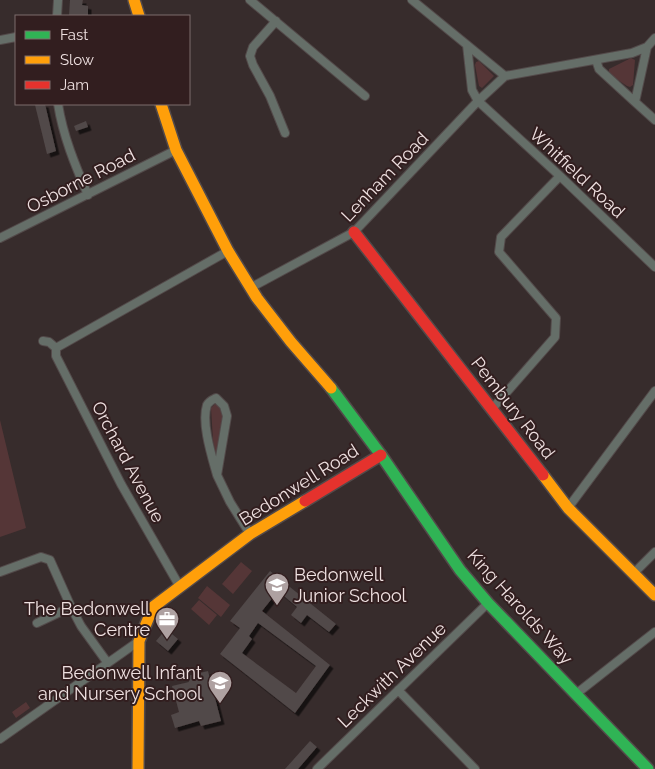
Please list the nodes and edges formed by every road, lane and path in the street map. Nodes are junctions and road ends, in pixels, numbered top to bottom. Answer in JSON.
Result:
{"nodes":[{"id":1,"x":58,"y":0,"type":"edge"},
{"id":2,"x":134,"y":0,"type":"edge"},
{"id":3,"x":250,"y":0,"type":"edge"},
{"id":4,"x":412,"y":0,"type":"edge"},
{"id":5,"x":57,"y":15,"type":"edge"},
{"id":6,"x":139,"y":15,"type":"edge"},
{"id":7,"x":276,"y":21,"type":"junction"},
{"id":8,"x":15,"y":38,"type":"edge"},
{"id":9,"x":655,"y":38,"type":"edge"},
{"id":10,"x":0,"y":40,"type":"edge"},
{"id":11,"x":467,"y":45,"type":"junction"},
{"id":12,"x":646,"y":47,"type":"junction"},
{"id":13,"x":596,"y":60,"type":"junction"},
{"id":14,"x":505,"y":76,"type":"junction"},
{"id":15,"x":365,"y":96,"type":"dead end"},
{"id":16,"x":478,"y":101,"type":"junction"},
{"id":17,"x":635,"y":102,"type":"junction"},
{"id":18,"x":58,"y":105,"type":"edge"},
{"id":19,"x":161,"y":105,"type":"edge"},
{"id":20,"x":655,"y":120,"type":"edge"},
{"id":21,"x":285,"y":133,"type":"dead end"},
{"id":22,"x":176,"y":150,"type":"junction"},
{"id":23,"x":560,"y":176,"type":"junction"},
{"id":24,"x":88,"y":195,"type":"junction"},
{"id":25,"x":354,"y":232,"type":"junction"},
{"id":26,"x":0,"y":238,"type":"edge"},
{"id":27,"x":228,"y":251,"type":"junction"},
{"id":28,"x":655,"y":267,"type":"edge"},
{"id":29,"x":250,"y":288,"type":"junction"},
{"id":30,"x":43,"y":341,"type":"dead end"},
{"id":31,"x":56,"y":348,"type":"junction"},
{"id":32,"x":655,"y":391,"type":"edge"},
{"id":33,"x":492,"y":409,"type":"junction"},
{"id":34,"x":382,"y":455,"type":"junction"},
{"id":35,"x":217,"y":475,"type":"junction"},
{"id":36,"x":568,"y":508,"type":"junction"},
{"id":37,"x":250,"y":534,"type":"junction"},
{"id":38,"x":655,"y":552,"type":"edge"},
{"id":39,"x":0,"y":572,"type":"edge"},
{"id":40,"x":633,"y":574,"type":"junction"},
{"id":41,"x":180,"y":587,"type":"junction"},
{"id":42,"x":655,"y":595,"type":"edge"},
{"id":43,"x":488,"y":603,"type":"junction"},
{"id":44,"x":71,"y":607,"type":"junction"},
{"id":45,"x":37,"y":623,"type":"dead end"},
{"id":46,"x":655,"y":632,"type":"edge"},
{"id":47,"x":139,"y":641,"type":"junction"},
{"id":48,"x":106,"y":662,"type":"junction"},
{"id":49,"x":398,"y":690,"type":"junction"},
{"id":50,"x":576,"y":694,"type":"junction"},
{"id":51,"x":0,"y":739,"type":"edge"},
{"id":52,"x":138,"y":769,"type":"edge"},
{"id":53,"x":317,"y":769,"type":"edge"},
{"id":54,"x":475,"y":769,"type":"edge"},
{"id":55,"x":648,"y":769,"type":"edge"}],
"edges":[{"from":1,"to":5,"type":"street"},
{"from":2,"to":6,"type":"street"},
{"from":3,"to":7,"type":"street"},
{"from":4,"to":11,"type":"street"},
{"from":7,"to":15,"type":"street"},
{"from":7,"to":21,"type":"street"},
{"from":8,"to":10,"type":"street"},
{"from":9,"to":12,"type":"street"},
{"from":11,"to":14,"type":"street"},
{"from":11,"to":16,"type":"street"},
{"from":12,"to":13,"type":"street"},
{"from":12,"to":17,"type":"street"},
{"from":13,"to":14,"type":"street"},
{"from":13,"to":17,"type":"street"},
{"from":14,"to":16,"type":"street","name":"Lenham Road"},
{"from":16,"to":23,"type":"street","name":"Whitfield Road"},
{"from":16,"to":25,"type":"street","name":"Lenham Road"},
{"from":17,"to":20,"type":"street"},
{"from":18,"to":24,"type":"street"},
{"from":19,"to":22,"type":"street","name":"Bedonwell Road"},
{"from":22,"to":24,"type":"street","name":"Osborne Road"},
{"from":22,"to":27,"type":"street","name":"Bedonwell Road"},
{"from":23,"to":28,"type":"street","name":"Whitfield Road"},
{"from":23,"to":33,"type":"street"},
{"from":24,"to":26,"type":"street","name":"Osborne Road"},
{"from":25,"to":29,"type":"street","name":"Lenham Road"},
{"from":25,"to":33,"type":"street","name":"Pembury Road"},
{"from":27,"to":29,"type":"street","name":"Bedonwell Road"},
{"from":27,"to":31,"type":"street"},
{"from":29,"to":34,"type":"street","name":"Bedonwell Road"},
{"from":30,"to":31,"type":"street"},
{"from":31,"to":41,"type":"street","name":"Orchard Avenue"},
{"from":32,"to":36,"type":"street"},
{"from":33,"to":36,"type":"street","name":"Pembury Road"},
{"from":34,"to":37,"type":"street","name":"Bedonwell Road"},
{"from":34,"to":43,"type":"street","name":"King Harolds Way"},
{"from":35,"to":35,"type":"street"},
{"from":35,"to":37,"type":"street"},
{"from":36,"to":40,"type":"street","name":"Pembury Road"},
{"from":37,"to":41,"type":"street","name":"Bedonwell Road"},
{"from":38,"to":40,"type":"street"},
{"from":39,"to":44,"type":"street"},
{"from":40,"to":42,"type":"street","name":"Pembury Road"},
{"from":41,"to":47,"type":"street","name":"Bedonwell Road"},
{"from":43,"to":49,"type":"street","name":"Leckwith Avenue"},
{"from":43,"to":50,"type":"street","name":"King Harolds Way"},
{"from":44,"to":45,"type":"street"},
{"from":44,"to":48,"type":"street"},
{"from":46,"to":50,"type":"street"},
{"from":47,"to":48,"type":"street"},
{"from":47,"to":52,"type":"street","name":"Bedonwell Road"},
{"from":48,"to":51,"type":"street"},
{"from":49,"to":53,"type":"street","name":"Leckwith Avenue"},
{"from":49,"to":54,"type":"street"},
{"from":50,"to":55,"type":"street","name":"King Harolds Way"}]}
